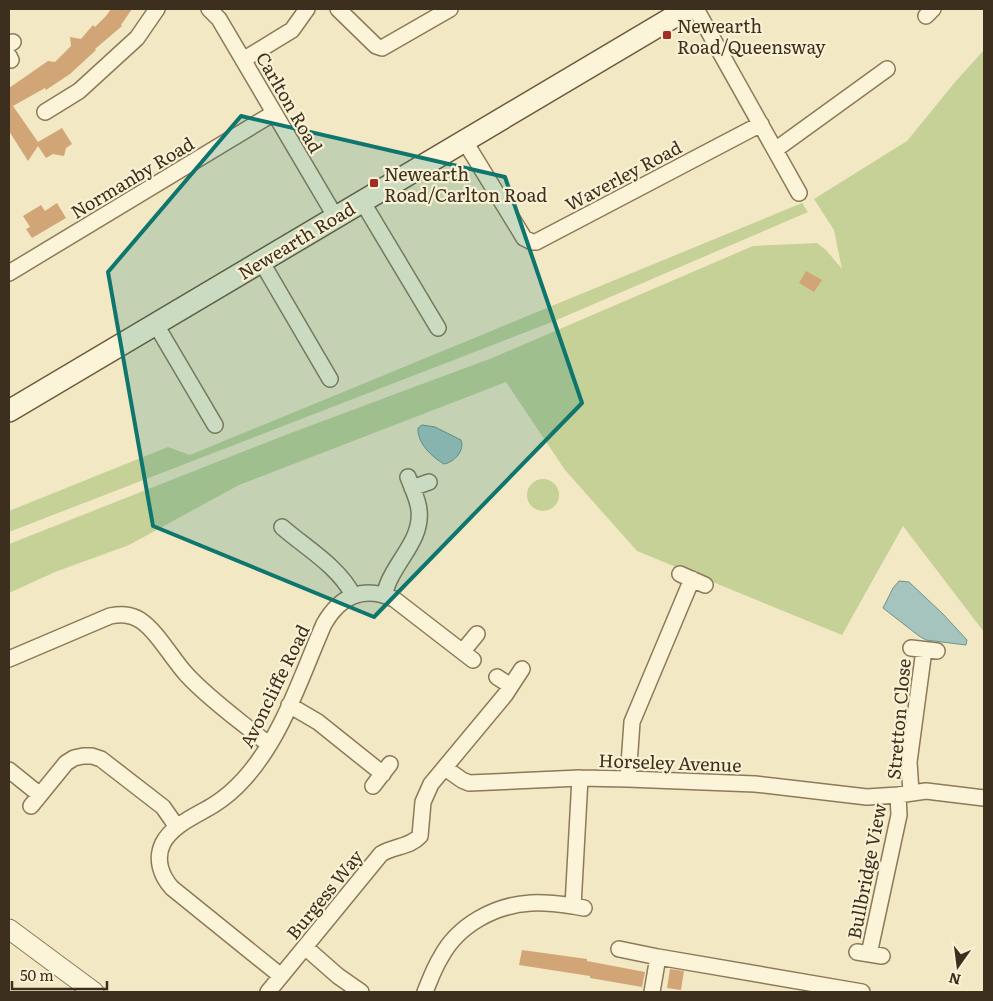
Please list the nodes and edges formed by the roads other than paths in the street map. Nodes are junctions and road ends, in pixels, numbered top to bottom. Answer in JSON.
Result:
{"nodes":[{"id":1,"x":157,"y":9,"type":"edge"},
{"id":2,"x":209,"y":9,"type":"edge"},
{"id":3,"x":307,"y":9,"type":"edge"},
{"id":4,"x":338,"y":9,"type":"edge"},
{"id":5,"x":450,"y":9,"type":"edge"},
{"id":6,"x":687,"y":9,"type":"edge"},
{"id":7,"x":696,"y":9,"type":"edge"},
{"id":8,"x":243,"y":60,"type":"junction"},
{"id":9,"x":876,"y":70,"type":"dead end"},
{"id":10,"x":45,"y":112,"type":"dead end"},
{"id":11,"x":274,"y":113,"type":"junction"},
{"id":12,"x":760,"y":124,"type":"junction"},
{"id":13,"x":464,"y":140,"type":"junction"},
{"id":14,"x":775,"y":150,"type":"junction"},
{"id":15,"x":799,"y":193,"type":"dead end"},
{"id":16,"x":362,"y":201,"type":"junction"},
{"id":17,"x":335,"y":216,"type":"junction"},
{"id":18,"x":261,"y":261,"type":"junction"},
{"id":19,"x":9,"y":273,"type":"edge"},
{"id":20,"x":155,"y":323,"type":"junction"},
{"id":21,"x":437,"y":328,"type":"dead end"},
{"id":22,"x":330,"y":379,"type":"dead end"},
{"id":23,"x":9,"y":410,"type":"edge"},
{"id":24,"x":215,"y":425,"type":"dead end"},
{"id":25,"x":429,"y":482,"type":"dead end"},
{"id":26,"x":285,"y":537,"type":"dead end"},
{"id":27,"x":692,"y":580,"type":"dead end"},
{"id":28,"x":352,"y":595,"type":"junction"},
{"id":29,"x":384,"y":595,"type":"junction"},
{"id":30,"x":477,"y":634,"type":"dead end"},
{"id":31,"x":924,"y":650,"type":"dead end"},
{"id":32,"x":9,"y":659,"type":"edge"},
{"id":33,"x":522,"y":669,"type":"dead end"},
{"id":34,"x":498,"y":678,"type":"dead end"},
{"id":35,"x":511,"y":686,"type":"junction"},
{"id":36,"x":289,"y":705,"type":"junction"},
{"id":37,"x":269,"y":745,"type":"junction"},
{"id":38,"x":445,"y":768,"type":"junction"},
{"id":39,"x":9,"y":770,"type":"edge"},
{"id":40,"x":382,"y":775,"type":"dead end"},
{"id":41,"x":580,"y":778,"type":"junction"},
{"id":42,"x":628,"y":779,"type":"junction"},
{"id":43,"x":904,"y":794,"type":"junction"},
{"id":44,"x":984,"y":798,"type":"edge"},
{"id":45,"x":178,"y":827,"type":"junction"},
{"id":46,"x":9,"y":929,"type":"edge"},
{"id":47,"x":305,"y":947,"type":"junction"},
{"id":48,"x":619,"y":950,"type":"dead end"},
{"id":49,"x":869,"y":954,"type":"dead end"},
{"id":50,"x":658,"y":957,"type":"junction"},
{"id":51,"x":281,"y":976,"type":"junction"},
{"id":52,"x":94,"y":992,"type":"edge"},
{"id":53,"x":268,"y":992,"type":"edge"},
{"id":54,"x":361,"y":992,"type":"edge"},
{"id":55,"x":425,"y":992,"type":"edge"},
{"id":56,"x":652,"y":992,"type":"edge"},
{"id":57,"x":862,"y":992,"type":"edge"}],
"edges":[{"from":1,"to":10,"type":"street"},
{"from":2,"to":8,"type":"street","name":"Carlton Road"},
{"from":3,"to":8,"type":"street"},
{"from":4,"to":5,"type":"street"},
{"from":6,"to":13,"type":"main road","name":"Newearth Road"},
{"from":7,"to":12,"type":"street"},
{"from":8,"to":11,"type":"street","name":"Carlton Road"},
{"from":9,"to":14,"type":"street"},
{"from":11,"to":17,"type":"street","name":"Carlton Road"},
{"from":11,"to":19,"type":"street","name":"Normanby Road"},
{"from":12,"to":13,"type":"street","name":"Waverley Road"},
{"from":12,"to":14,"type":"street"},
{"from":13,"to":16,"type":"main road","name":"Newearth Road"},
{"from":14,"to":15,"type":"street"},
{"from":16,"to":17,"type":"main road","name":"Newearth Road"},
{"from":16,"to":21,"type":"street"},
{"from":17,"to":18,"type":"main road","name":"Newearth Road"},
{"from":18,"to":20,"type":"main road","name":"Newearth Road"},
{"from":18,"to":22,"type":"street"},
{"from":20,"to":23,"type":"main road","name":"Newearth Road"},
{"from":20,"to":24,"type":"street"},
{"from":25,"to":29,"type":"street"},
{"from":26,"to":28,"type":"street"},
{"from":27,"to":42,"type":"street"},
{"from":28,"to":29,"type":"street"},
{"from":28,"to":36,"type":"street","name":"Avoncliffe Road"},
{"from":29,"to":30,"type":"street"},
{"from":31,"to":43,"type":"street","name":"Stretton Close"},
{"from":32,"to":37,"type":"street"},
{"from":33,"to":35,"type":"street","name":"Burgess Way"},
{"from":34,"to":35,"type":"street"},
{"from":35,"to":38,"type":"street","name":"Burgess Way"},
{"from":36,"to":37,"type":"street","name":"Avoncliffe Road"},
{"from":36,"to":40,"type":"street"},
{"from":37,"to":45,"type":"street","name":"Avoncliffe Road"},
{"from":38,"to":41,"type":"street","name":"Horseley Avenue"},
{"from":38,"to":47,"type":"street","name":"Burgess Way"},
{"from":39,"to":45,"type":"street"},
{"from":41,"to":42,"type":"street","name":"Horseley Avenue"},
{"from":41,"to":55,"type":"street"},
{"from":42,"to":43,"type":"street","name":"Horseley Avenue"},
{"from":43,"to":44,"type":"street","name":"Horseley Avenue"},
{"from":43,"to":49,"type":"street","name":"Bullbridge View"},
{"from":45,"to":51,"type":"street","name":"Avoncliffe Road"},
{"from":46,"to":52,"type":"street"},
{"from":47,"to":51,"type":"street","name":"Burgess Way"},
{"from":47,"to":54,"type":"street"},
{"from":48,"to":50,"type":"street"},
{"from":50,"to":56,"type":"street"},
{"from":50,"to":57,"type":"street"},
{"from":51,"to":53,"type":"street","name":"Burgess Way"}]}
